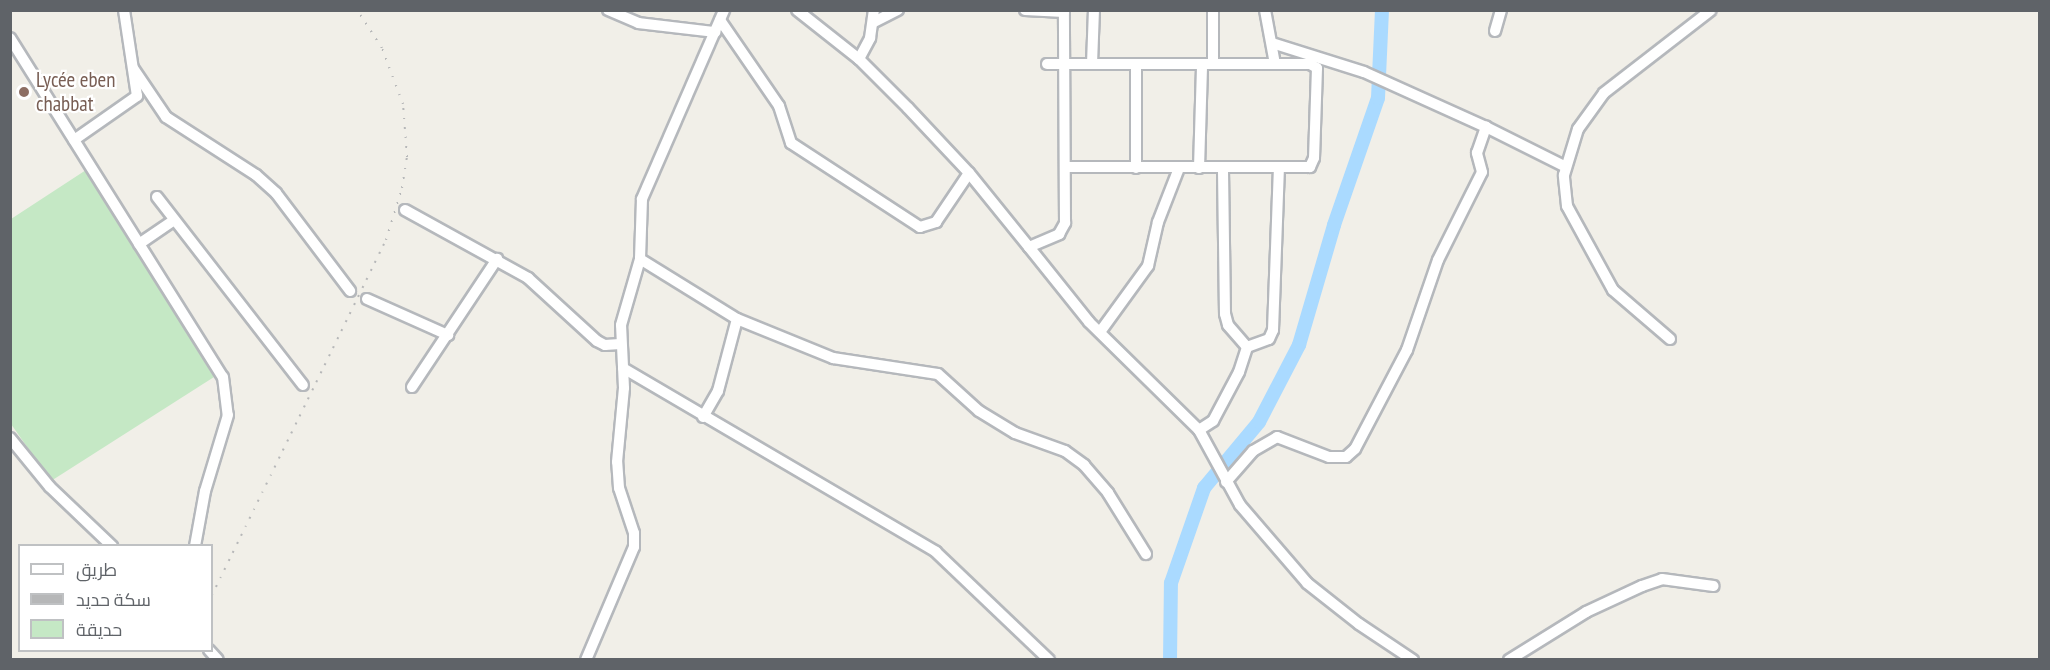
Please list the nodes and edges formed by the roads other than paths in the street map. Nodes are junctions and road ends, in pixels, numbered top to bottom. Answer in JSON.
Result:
{"nodes":[{"id":1,"x":124,"y":10,"type":"edge"},
{"id":2,"x":608,"y":10,"type":"edge"},
{"id":3,"x":797,"y":10,"type":"edge"},
{"id":4,"x":874,"y":10,"type":"edge"},
{"id":5,"x":898,"y":10,"type":"edge"},
{"id":6,"x":1025,"y":10,"type":"edge"},
{"id":7,"x":1094,"y":10,"type":"edge"},
{"id":8,"x":1214,"y":10,"type":"edge"},
{"id":9,"x":1265,"y":10,"type":"edge"},
{"id":10,"x":1501,"y":10,"type":"edge"},
{"id":11,"x":1711,"y":10,"type":"edge"},
{"id":12,"x":1064,"y":11,"type":"edge"},
{"id":13,"x":722,"y":15,"type":"edge"},
{"id":14,"x":874,"y":22,"type":"junction"},
{"id":15,"x":1496,"y":31,"type":"dead end"},
{"id":16,"x":715,"y":32,"type":"junction"},
{"id":17,"x":10,"y":38,"type":"edge"},
{"id":18,"x":1272,"y":43,"type":"junction"},
{"id":19,"x":859,"y":59,"type":"junction"},
{"id":20,"x":1047,"y":64,"type":"dead end"},
{"id":21,"x":1063,"y":64,"type":"junction"},
{"id":22,"x":1092,"y":64,"type":"junction"},
{"id":23,"x":1136,"y":64,"type":"junction"},
{"id":24,"x":1208,"y":64,"type":"junction"},
{"id":25,"x":1275,"y":64,"type":"junction"},
{"id":26,"x":133,"y":68,"type":"junction"},
{"id":27,"x":1485,"y":128,"type":"junction"},
{"id":28,"x":74,"y":140,"type":"junction"},
{"id":29,"x":1566,"y":166,"type":"junction"},
{"id":30,"x":1065,"y":167,"type":"junction"},
{"id":31,"x":1136,"y":168,"type":"junction"},
{"id":32,"x":1179,"y":168,"type":"junction"},
{"id":33,"x":1199,"y":168,"type":"junction"},
{"id":34,"x":1223,"y":168,"type":"junction"},
{"id":35,"x":1279,"y":168,"type":"junction"},
{"id":36,"x":969,"y":172,"type":"junction"},
{"id":37,"x":157,"y":197,"type":"dead end"},
{"id":38,"x":405,"y":210,"type":"dead end"},
{"id":39,"x":174,"y":220,"type":"junction"},
{"id":40,"x":139,"y":244,"type":"junction"},
{"id":41,"x":1029,"y":247,"type":"junction"},
{"id":42,"x":497,"y":259,"type":"junction"},
{"id":43,"x":640,"y":259,"type":"junction"},
{"id":44,"x":350,"y":291,"type":"dead end"},
{"id":45,"x":367,"y":299,"type":"dead end"},
{"id":46,"x":737,"y":319,"type":"junction"},
{"id":47,"x":1100,"y":332,"type":"junction"},
{"id":48,"x":448,"y":335,"type":"junction"},
{"id":49,"x":1670,"y":339,"type":"dead end"},
{"id":50,"x":620,"y":344,"type":"junction"},
{"id":51,"x":1247,"y":347,"type":"junction"},
{"id":52,"x":623,"y":368,"type":"junction"},
{"id":53,"x":303,"y":385,"type":"dead end"},
{"id":54,"x":412,"y":387,"type":"dead end"},
{"id":55,"x":703,"y":417,"type":"junction"},
{"id":56,"x":1199,"y":430,"type":"junction"},
{"id":57,"x":10,"y":438,"type":"edge"},
{"id":58,"x":1226,"y":482,"type":"junction"},
{"id":59,"x":110,"y":544,"type":"edge"},
{"id":60,"x":195,"y":544,"type":"edge"},
{"id":61,"x":1146,"y":554,"type":"dead end"},
{"id":62,"x":1714,"y":586,"type":"dead end"},
{"id":63,"x":1407,"y":658,"type":"edge"},
{"id":64,"x":586,"y":660,"type":"edge"},
{"id":65,"x":1049,"y":660,"type":"edge"},
{"id":66,"x":1509,"y":660,"type":"edge"}],
"edges":[{"from":1,"to":26,"type":"street"},
{"from":2,"to":16,"type":"street"},
{"from":3,"to":19,"type":"street"},
{"from":4,"to":14,"type":"street"},
{"from":5,"to":14,"type":"street"},
{"from":6,"to":12,"type":"street"},
{"from":7,"to":22,"type":"street"},
{"from":8,"to":24,"type":"street"},
{"from":9,"to":18,"type":"street"},
{"from":10,"to":15,"type":"street"},
{"from":11,"to":29,"type":"street"},
{"from":12,"to":21,"type":"street"},
{"from":13,"to":16,"type":"street"},
{"from":13,"to":36,"type":"street"},
{"from":14,"to":19,"type":"street"},
{"from":16,"to":43,"type":"street"},
{"from":17,"to":28,"type":"street"},
{"from":18,"to":25,"type":"street"},
{"from":18,"to":27,"type":"street"},
{"from":19,"to":36,"type":"street"},
{"from":20,"to":21,"type":"street"},
{"from":21,"to":22,"type":"street"},
{"from":21,"to":30,"type":"street"},
{"from":22,"to":23,"type":"street"},
{"from":23,"to":24,"type":"street"},
{"from":23,"to":31,"type":"street"},
{"from":24,"to":25,"type":"street"},
{"from":24,"to":33,"type":"street"},
{"from":25,"to":35,"type":"street"},
{"from":26,"to":28,"type":"street"},
{"from":26,"to":44,"type":"street"},
{"from":27,"to":29,"type":"street"},
{"from":27,"to":58,"type":"street"},
{"from":28,"to":40,"type":"street"},
{"from":29,"to":49,"type":"street"},
{"from":30,"to":31,"type":"street"},
{"from":30,"to":41,"type":"street"},
{"from":31,"to":32,"type":"street"},
{"from":32,"to":33,"type":"street"},
{"from":32,"to":47,"type":"street"},
{"from":33,"to":34,"type":"street"},
{"from":34,"to":35,"type":"street"},
{"from":34,"to":51,"type":"street"},
{"from":35,"to":51,"type":"street"},
{"from":36,"to":41,"type":"street"},
{"from":37,"to":39,"type":"street"},
{"from":38,"to":42,"type":"street"},
{"from":39,"to":40,"type":"street"},
{"from":39,"to":53,"type":"street"},
{"from":40,"to":60,"type":"street"},
{"from":41,"to":47,"type":"street"},
{"from":42,"to":48,"type":"street"},
{"from":42,"to":50,"type":"street"},
{"from":43,"to":46,"type":"street"},
{"from":43,"to":50,"type":"street"},
{"from":45,"to":48,"type":"street"},
{"from":46,"to":55,"type":"street"},
{"from":46,"to":61,"type":"street"},
{"from":47,"to":56,"type":"street"},
{"from":48,"to":54,"type":"street"},
{"from":50,"to":52,"type":"street"},
{"from":51,"to":56,"type":"street"},
{"from":52,"to":55,"type":"street"},
{"from":52,"to":64,"type":"street"},
{"from":55,"to":65,"type":"street"},
{"from":56,"to":58,"type":"street"},
{"from":57,"to":59,"type":"street"},
{"from":58,"to":63,"type":"street"},
{"from":62,"to":66,"type":"street"}]}
